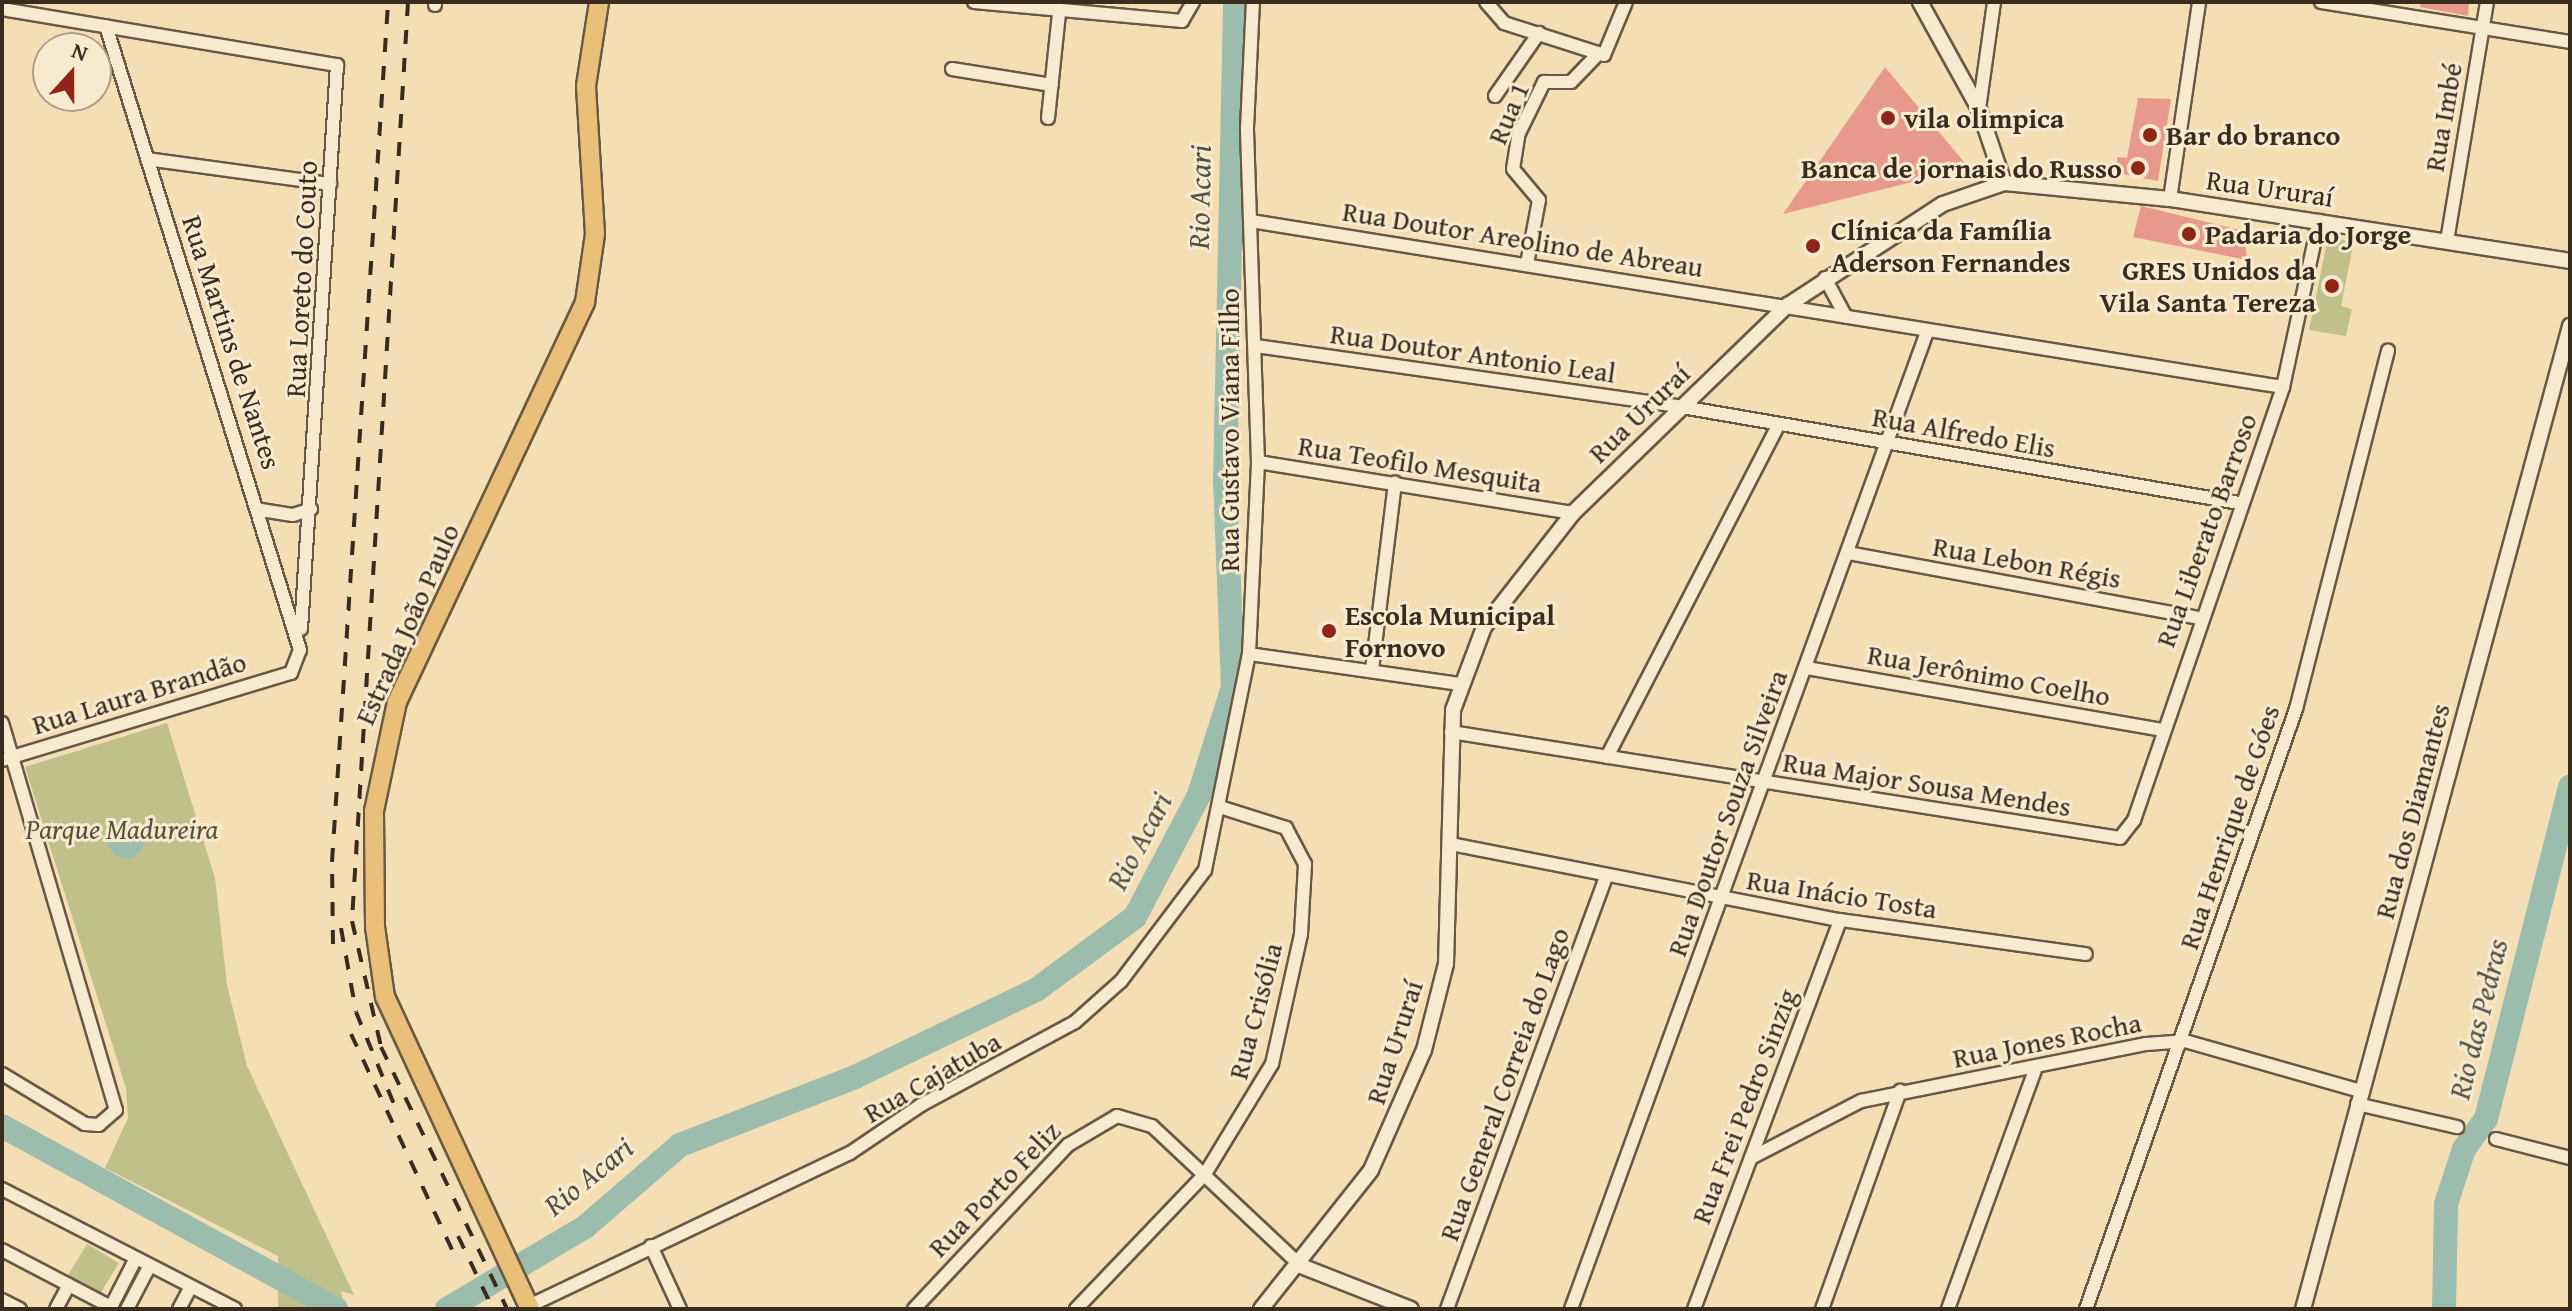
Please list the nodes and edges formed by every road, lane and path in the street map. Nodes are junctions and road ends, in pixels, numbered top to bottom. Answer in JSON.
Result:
{"nodes":[{"id":1,"x":599,"y":2,"type":"edge"},
{"id":2,"x":974,"y":2,"type":"edge"},
{"id":3,"x":1253,"y":2,"type":"edge"},
{"id":4,"x":1486,"y":2,"type":"edge"},
{"id":5,"x":1626,"y":2,"type":"edge"},
{"id":6,"x":1920,"y":2,"type":"edge"},
{"id":7,"x":1994,"y":2,"type":"edge"},
{"id":8,"x":2199,"y":2,"type":"edge"},
{"id":9,"x":2321,"y":2,"type":"edge"},
{"id":10,"x":2487,"y":2,"type":"edge"},
{"id":11,"x":1192,"y":8,"type":"edge"},
{"id":12,"x":2,"y":9,"type":"edge"},
{"id":13,"x":1059,"y":14,"type":"junction"},
{"id":14,"x":106,"y":26,"type":"junction"},
{"id":15,"x":2483,"y":28,"type":"junction"},
{"id":16,"x":1539,"y":33,"type":"junction"},
{"id":17,"x":2570,"y":42,"type":"edge"},
{"id":18,"x":1599,"y":53,"type":"junction"},
{"id":19,"x":952,"y":69,"type":"dead end"},
{"id":20,"x":1052,"y":85,"type":"junction"},
{"id":21,"x":1495,"y":96,"type":"dead end"},
{"id":22,"x":1979,"y":109,"type":"junction"},
{"id":23,"x":1048,"y":118,"type":"dead end"},
{"id":24,"x":147,"y":159,"type":"junction"},
{"id":25,"x":2004,"y":183,"type":"junction"},
{"id":26,"x":330,"y":184,"type":"junction"},
{"id":27,"x":2170,"y":199,"type":"junction"},
{"id":28,"x":1251,"y":221,"type":"junction"},
{"id":29,"x":2319,"y":221,"type":"junction"},
{"id":30,"x":2447,"y":241,"type":"junction"},
{"id":31,"x":2570,"y":261,"type":"edge"},
{"id":32,"x":1527,"y":264,"type":"junction"},
{"id":33,"x":1825,"y":278,"type":"junction"},
{"id":34,"x":1788,"y":305,"type":"junction"},
{"id":35,"x":1846,"y":317,"type":"junction"},
{"id":36,"x":2570,"y":326,"type":"edge"},
{"id":37,"x":1927,"y":332,"type":"junction"},
{"id":38,"x":1256,"y":346,"type":"junction"},
{"id":39,"x":2388,"y":351,"type":"dead end"},
{"id":40,"x":2283,"y":387,"type":"junction"},
{"id":41,"x":1682,"y":407,"type":"junction"},
{"id":42,"x":1778,"y":425,"type":"junction"},
{"id":43,"x":1887,"y":443,"type":"junction"},
{"id":44,"x":1258,"y":462,"type":"junction"},
{"id":45,"x":1395,"y":482,"type":"junction"},
{"id":46,"x":2239,"y":503,"type":"junction"},
{"id":47,"x":311,"y":509,"type":"junction"},
{"id":48,"x":261,"y":510,"type":"junction"},
{"id":49,"x":1573,"y":513,"type":"junction"},
{"id":50,"x":1848,"y":553,"type":"junction"},
{"id":51,"x":2198,"y":618,"type":"junction"},
{"id":52,"x":301,"y":639,"type":"junction"},
{"id":53,"x":1249,"y":654,"type":"junction"},
{"id":54,"x":1807,"y":668,"type":"junction"},
{"id":55,"x":1372,"y":670,"type":"junction"},
{"id":56,"x":1459,"y":684,"type":"junction"},
{"id":57,"x":2,"y":723,"type":"edge"},
{"id":58,"x":2162,"y":730,"type":"junction"},
{"id":59,"x":1451,"y":732,"type":"junction"},
{"id":60,"x":1607,"y":757,"type":"junction"},
{"id":61,"x":7,"y":758,"type":"edge"},
{"id":62,"x":1229,"y":760,"type":"joint"},
{"id":63,"x":1766,"y":782,"type":"junction"},
{"id":64,"x":1223,"y":808,"type":"junction"},
{"id":65,"x":2111,"y":839,"type":"joint"},
{"id":66,"x":1451,"y":844,"type":"junction"},
{"id":67,"x":1606,"y":876,"type":"junction"},
{"id":68,"x":1720,"y":899,"type":"junction"},
{"id":69,"x":1840,"y":920,"type":"junction"},
{"id":70,"x":2086,"y":954,"type":"dead end"},
{"id":71,"x":2185,"y":1041,"type":"junction"},
{"id":72,"x":2035,"y":1070,"type":"junction"},
{"id":73,"x":2,"y":1074,"type":"edge"},
{"id":74,"x":1900,"y":1091,"type":"junction"},
{"id":75,"x":2359,"y":1097,"type":"junction"},
{"id":76,"x":2457,"y":1127,"type":"dead end"},
{"id":77,"x":2496,"y":1139,"type":"dead end"},
{"id":78,"x":1751,"y":1158,"type":"junction"},
{"id":79,"x":2570,"y":1158,"type":"edge"},
{"id":80,"x":1205,"y":1174,"type":"junction"},
{"id":81,"x":4,"y":1195,"type":"edge"},
{"id":82,"x":651,"y":1246,"type":"junction"},
{"id":83,"x":2,"y":1250,"type":"edge"},
{"id":84,"x":135,"y":1260,"type":"junction"},
{"id":85,"x":1301,"y":1266,"type":"junction"},
{"id":86,"x":149,"y":1267,"type":"junction"},
{"id":87,"x":69,"y":1285,"type":"junction"},
{"id":88,"x":190,"y":1288,"type":"junction"},
{"id":89,"x":2,"y":1300,"type":"edge"},
{"id":90,"x":528,"y":1303,"type":"edge"},
{"id":91,"x":110,"y":1308,"type":"edge"},
{"id":92,"x":231,"y":1308,"type":"edge"},
{"id":93,"x":20,"y":1309,"type":"edge"},
{"id":94,"x":56,"y":1309,"type":"edge"},
{"id":95,"x":127,"y":1309,"type":"edge"},
{"id":96,"x":179,"y":1309,"type":"edge"},
{"id":97,"x":680,"y":1309,"type":"edge"},
{"id":98,"x":914,"y":1309,"type":"edge"},
{"id":99,"x":1076,"y":1309,"type":"edge"},
{"id":100,"x":1261,"y":1309,"type":"edge"},
{"id":101,"x":1411,"y":1309,"type":"edge"},
{"id":102,"x":1447,"y":1309,"type":"edge"},
{"id":103,"x":1571,"y":1309,"type":"edge"},
{"id":104,"x":1694,"y":1309,"type":"edge"},
{"id":105,"x":1822,"y":1309,"type":"edge"},
{"id":106,"x":1948,"y":1309,"type":"edge"},
{"id":107,"x":2086,"y":1309,"type":"edge"},
{"id":108,"x":2303,"y":1309,"type":"edge"}],
"edges":[{"from":1,"to":90,"type":"main road","name":"Estrada João Paulo"},
{"from":2,"to":13,"type":"street"},
{"from":3,"to":28,"type":"street","name":"Rua Gustavo Viana Filho"},
{"from":4,"to":16,"type":"street"},
{"from":5,"to":18,"type":"street"},
{"from":6,"to":22,"type":"street"},
{"from":7,"to":22,"type":"street"},
{"from":8,"to":27,"type":"street"},
{"from":9,"to":15,"type":"street"},
{"from":10,"to":15,"type":"street","name":"Rua Imbé"},
{"from":11,"to":13,"type":"street"},
{"from":12,"to":14,"type":"street"},
{"from":13,"to":20,"type":"street"},
{"from":14,"to":24,"type":"street","name":"Rua Martins de Nantes"},
{"from":14,"to":26,"type":"street","name":"Rua Loreto do Couto"},
{"from":15,"to":17,"type":"street"},
{"from":15,"to":30,"type":"street","name":"Rua Imbé"},
{"from":16,"to":18,"type":"street"},
{"from":16,"to":21,"type":"street","name":"Rua 1"},
{"from":18,"to":32,"type":"street","name":"Rua 1"},
{"from":19,"to":20,"type":"street"},
{"from":20,"to":23,"type":"street"},
{"from":22,"to":25,"type":"street"},
{"from":24,"to":26,"type":"street"},
{"from":24,"to":48,"type":"street","name":"Rua Martins de Nantes"},
{"from":25,"to":27,"type":"street","name":"Rua Ururaí"},
{"from":25,"to":33,"type":"street","name":"Rua Ururaí"},
{"from":26,"to":47,"type":"street","name":"Rua Loreto do Couto"},
{"from":27,"to":29,"type":"street","name":"Rua Ururaí"},
{"from":28,"to":32,"type":"street","name":"Rua Doutor Areolino de Abreau"},
{"from":28,"to":38,"type":"street","name":"Rua Gustavo Viana Filho"},
{"from":29,"to":30,"type":"street","name":"Rua Ururaí"},
{"from":29,"to":40,"type":"street","name":"Rua Liberato Barroso"},
{"from":30,"to":31,"type":"street","name":"Rua Ururaí"},
{"from":32,"to":34,"type":"street","name":"Rua Doutor Areolino de Abreau"},
{"from":33,"to":34,"type":"street","name":"Rua Ururaí"},
{"from":33,"to":35,"type":"street"},
{"from":34,"to":35,"type":"street","name":"Rua Doutor Areolino de Abreau"},
{"from":34,"to":41,"type":"street","name":"Rua Ururaí"},
{"from":35,"to":37,"type":"street","name":"Rua Doutor Areolino de Abreau"},
{"from":36,"to":75,"type":"street","name":"Rua dos Diamantes"},
{"from":37,"to":40,"type":"street","name":"Rua Doutor Areolino de Abreau"},
{"from":37,"to":43,"type":"street","name":"Rua Doutor Souza Silveira"},
{"from":38,"to":41,"type":"street","name":"Rua Doutor Antonio Leal"},
{"from":38,"to":44,"type":"street","name":"Rua Gustavo Viana Filho"},
{"from":39,"to":71,"type":"street","name":"Rua Henrique de Góes"},
{"from":40,"to":46,"type":"street","name":"Rua Liberato Barroso"},
{"from":41,"to":42,"type":"street","name":"Rua Alfredo Elis"},
{"from":41,"to":49,"type":"street","name":"Rua Ururaí"},
{"from":42,"to":43,"type":"street","name":"Rua Alfredo Elis"},
{"from":42,"to":60,"type":"street"},
{"from":43,"to":46,"type":"street","name":"Rua Alfredo Elis"},
{"from":43,"to":50,"type":"street","name":"Rua Doutor Souza Silveira"},
{"from":44,"to":45,"type":"street","name":"Rua Teofilo Mesquita"},
{"from":44,"to":53,"type":"street","name":"Rua Gustavo Viana Filho"},
{"from":45,"to":49,"type":"street","name":"Rua Teofilo Mesquita"},
{"from":45,"to":55,"type":"street"},
{"from":46,"to":51,"type":"street","name":"Rua Liberato Barroso"},
{"from":47,"to":48,"type":"street"},
{"from":47,"to":52,"type":"street","name":"Rua Loreto do Couto"},
{"from":48,"to":52,"type":"street","name":"Rua Martins de Nantes"},
{"from":49,"to":56,"type":"street","name":"Rua Ururaí"},
{"from":50,"to":51,"type":"street","name":"Rua Lebon Régis"},
{"from":50,"to":54,"type":"street","name":"Rua Doutor Souza Silveira"},
{"from":51,"to":58,"type":"street","name":"Rua Liberato Barroso"},
{"from":52,"to":61,"type":"street","name":"Rua Laura Brandão"},
{"from":53,"to":55,"type":"street"},
{"from":53,"to":62,"type":"street","name":"Rua Gustavo Viana Filho"},
{"from":54,"to":58,"type":"street","name":"Rua Jerônimo Coelho"},
{"from":54,"to":63,"type":"street","name":"Rua Doutor Souza Silveira"},
{"from":55,"to":56,"type":"street"},
{"from":56,"to":59,"type":"street","name":"Rua Ururaí"},
{"from":57,"to":61,"type":"street"},
{"from":58,"to":65,"type":"street","name":"Rua Liberato Barroso"},
{"from":59,"to":60,"type":"street","name":"Rua Major Sousa Mendes"},
{"from":59,"to":66,"type":"street","name":"Rua Ururaí"},
{"from":60,"to":63,"type":"street","name":"Rua Major Sousa Mendes"},
{"from":61,"to":73,"type":"street"},
{"from":62,"to":64,"type":"street","name":"Rua Cajatuba"},
{"from":63,"to":65,"type":"street","name":"Rua Major Sousa Mendes"},
{"from":63,"to":68,"type":"street","name":"Rua Doutor Souza Silveira"},
{"from":64,"to":80,"type":"street","name":"Rua Crisólia"},
{"from":64,"to":82,"type":"street","name":"Rua Cajatuba"},
{"from":66,"to":67,"type":"street","name":"Rua Inácio Tosta"},
{"from":66,"to":85,"type":"street","name":"Rua Ururaí"},
{"from":67,"to":68,"type":"street","name":"Rua Inácio Tosta"},
{"from":67,"to":102,"type":"street","name":"Rua General Correia do Lago"},
{"from":68,"to":69,"type":"street","name":"Rua Inácio Tosta"},
{"from":68,"to":103,"type":"street","name":"Rua Doutor Souza Silveira"},
{"from":69,"to":70,"type":"street","name":"Rua Inácio Tosta"},
{"from":69,"to":78,"type":"street","name":"Rua Frei Pedro Sinzig"},
{"from":71,"to":72,"type":"street","name":"Rua Jones Rocha"},
{"from":71,"to":75,"type":"street","name":"Rua Jones Rocha"},
{"from":71,"to":107,"type":"street","name":"Rua Henrique de Góes"},
{"from":72,"to":74,"type":"street","name":"Rua Jones Rocha"},
{"from":72,"to":106,"type":"street"},
{"from":74,"to":78,"type":"street","name":"Rua Jones Rocha"},
{"from":74,"to":105,"type":"street"},
{"from":75,"to":76,"type":"street","name":"Rua Jones Rocha"},
{"from":75,"to":108,"type":"street","name":"Rua dos Diamantes"},
{"from":77,"to":79,"type":"street"},
{"from":78,"to":104,"type":"street","name":"Rua Frei Pedro Sinzig"},
{"from":80,"to":85,"type":"street","name":"Rua Porto Feliz"},
{"from":80,"to":98,"type":"street","name":"Rua Porto Feliz"},
{"from":80,"to":99,"type":"street","name":"Rua Crisólia"},
{"from":81,"to":84,"type":"street"},
{"from":82,"to":90,"type":"street","name":"Rua Cajatuba"},
{"from":82,"to":97,"type":"street"},
{"from":83,"to":87,"type":"street"},
{"from":84,"to":86,"type":"street"},
{"from":84,"to":91,"type":"street"},
{"from":85,"to":100,"type":"street","name":"Rua Ururaí"},
{"from":85,"to":101,"type":"street"},
{"from":86,"to":88,"type":"street"},
{"from":86,"to":95,"type":"street"},
{"from":87,"to":91,"type":"street"},
{"from":87,"to":94,"type":"street"},
{"from":88,"to":92,"type":"street"},
{"from":88,"to":96,"type":"street"},
{"from":89,"to":93,"type":"street"}]}
